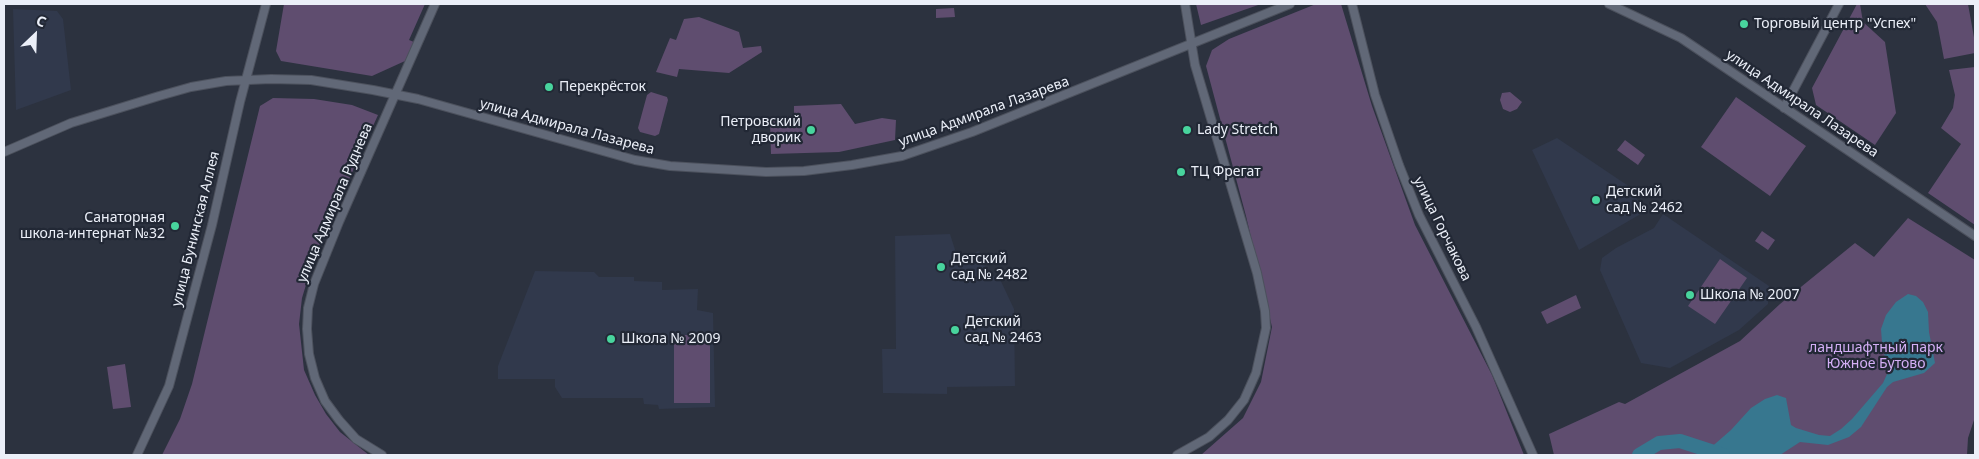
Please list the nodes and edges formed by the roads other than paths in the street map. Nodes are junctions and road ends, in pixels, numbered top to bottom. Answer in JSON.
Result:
{"nodes":[{"id":1,"x":266,"y":4,"type":"edge"},
{"id":2,"x":436,"y":4,"type":"edge"},
{"id":3,"x":1186,"y":4,"type":"edge"},
{"id":4,"x":1290,"y":4,"type":"edge"},
{"id":5,"x":1352,"y":4,"type":"edge"},
{"id":6,"x":1609,"y":4,"type":"edge"},
{"id":7,"x":1839,"y":4,"type":"edge"},
{"id":8,"x":1192,"y":44,"type":"junction"},
{"id":9,"x":245,"y":80,"type":"junction"},
{"id":10,"x":396,"y":95,"type":"junction"},
{"id":11,"x":1784,"y":108,"type":"junction"},
{"id":12,"x":4,"y":152,"type":"edge"},
{"id":13,"x":1975,"y":236,"type":"edge"},
{"id":14,"x":137,"y":455,"type":"edge"},
{"id":15,"x":382,"y":455,"type":"edge"},
{"id":16,"x":1177,"y":455,"type":"edge"},
{"id":17,"x":1533,"y":455,"type":"edge"}],
"edges":[{"from":1,"to":9,"type":"street","name":"улица Бунинская Аллея"},
{"from":2,"to":10,"type":"street","name":"улица Адмирала Руднева"},
{"from":3,"to":8,"type":"street"},
{"from":4,"to":8,"type":"street","name":"улица Адмирала Лазарева"},
{"from":5,"to":17,"type":"street","name":"улица Горчакова"},
{"from":6,"to":11,"type":"street","name":"улица Адмирала Лазарева"},
{"from":7,"to":11,"type":"street"},
{"from":8,"to":10,"type":"street","name":"улица Адмирала Лазарева"},
{"from":8,"to":16,"type":"street"},
{"from":9,"to":10,"type":"street","name":"улица Адмирала Лазарева"},
{"from":9,"to":12,"type":"street","name":"улица Адмирала Лазарева"},
{"from":9,"to":14,"type":"street","name":"улица Бунинская Аллея"},
{"from":10,"to":15,"type":"street","name":"улица Адмирала Руднева"},
{"from":11,"to":13,"type":"street","name":"улица Адмирала Лазарева"}]}
